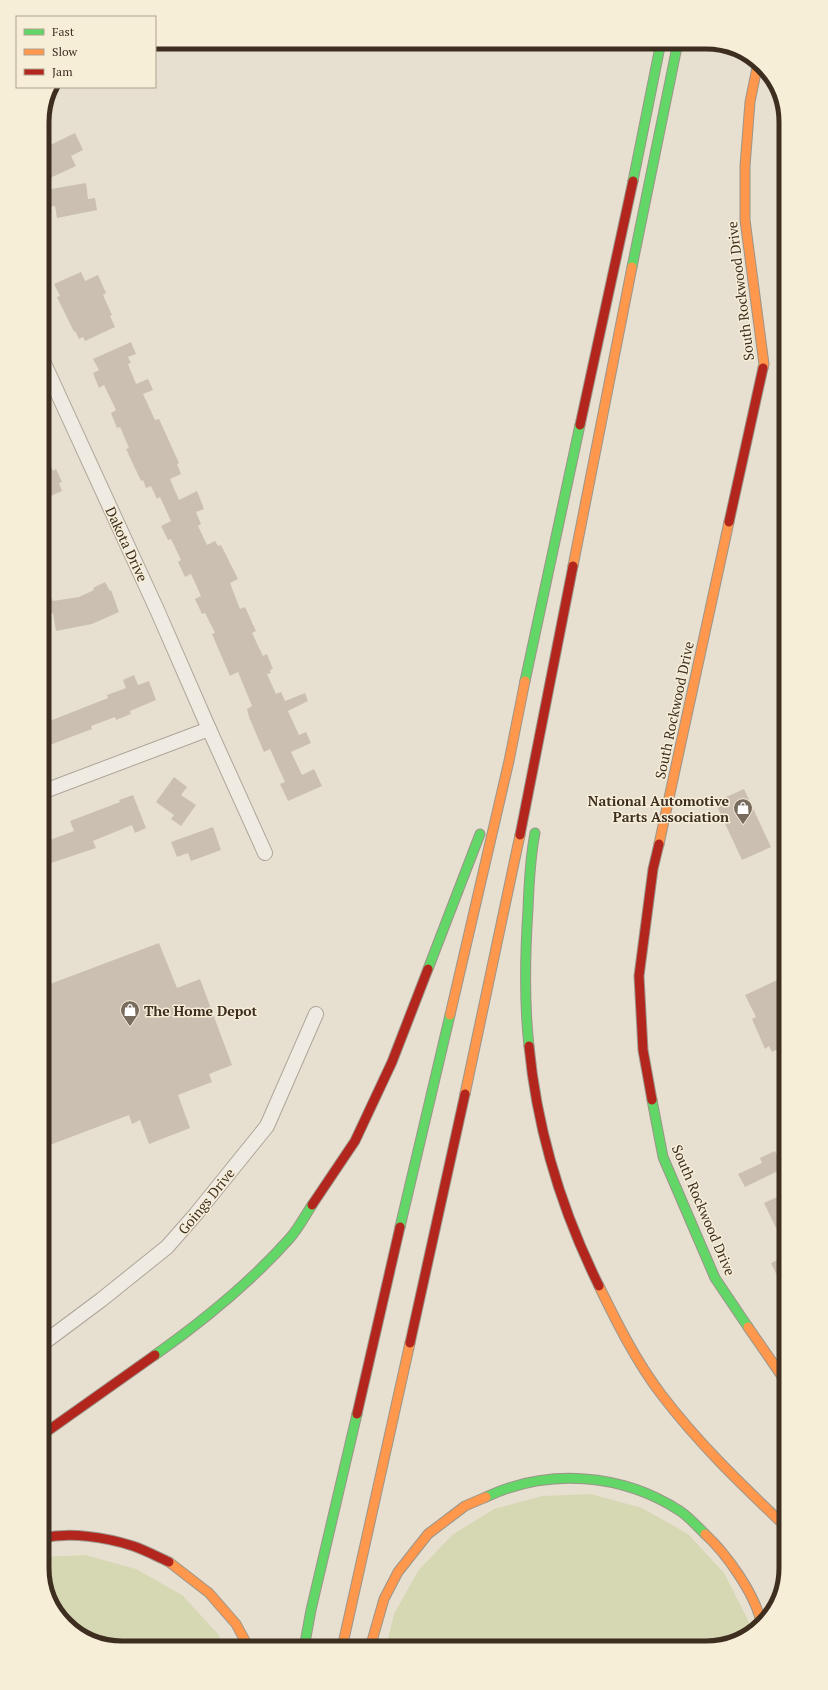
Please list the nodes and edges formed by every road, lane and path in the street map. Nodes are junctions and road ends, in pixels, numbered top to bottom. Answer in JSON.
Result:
{"nodes":[{"id":1,"x":660,"y":49,"type":"edge"},
{"id":2,"x":677,"y":49,"type":"edge"},
{"id":3,"x":757,"y":69,"type":"edge"},
{"id":4,"x":49,"y":374,"type":"edge"},
{"id":5,"x":599,"y":440,"type":"junction"},
{"id":6,"x":572,"y":620,"type":"dead end"},
{"id":7,"x":208,"y":729,"type":"junction"},
{"id":8,"x":509,"y":761,"type":"junction"},
{"id":9,"x":49,"y":789,"type":"edge"},
{"id":10,"x":537,"y":820,"type":"dead end"},
{"id":11,"x":265,"y":853,"type":"dead end"},
{"id":12,"x":316,"y":1014,"type":"dead end"},
{"id":13,"x":49,"y":1339,"type":"edge"},
{"id":14,"x":779,"y":1372,"type":"edge"},
{"id":15,"x":49,"y":1430,"type":"edge"},
{"id":16,"x":779,"y":1520,"type":"edge"},
{"id":17,"x":49,"y":1537,"type":"edge"},
{"id":18,"x":759,"y":1618,"type":"edge"},
{"id":19,"x":245,"y":1641,"type":"edge"},
{"id":20,"x":305,"y":1641,"type":"edge"},
{"id":21,"x":344,"y":1641,"type":"edge"},
{"id":22,"x":372,"y":1641,"type":"edge"}],
"edges":[{"from":1,"to":8,"type":"main road"},
{"from":2,"to":5,"type":"main road"},
{"from":3,"to":14,"type":"main road","name":"South Rockwood Drive"},
{"from":4,"to":7,"type":"street","name":"Dakota Drive"},
{"from":5,"to":6,"type":"main road"},
{"from":5,"to":21,"type":"main road"},
{"from":7,"to":9,"type":"street"},
{"from":7,"to":11,"type":"street","name":"Dakota Drive"},
{"from":8,"to":15,"type":"main road"},
{"from":8,"to":20,"type":"main road"},
{"from":10,"to":16,"type":"main road"},
{"from":12,"to":13,"type":"street","name":"Goings Drive"},
{"from":17,"to":19,"type":"main road"},
{"from":18,"to":22,"type":"main road"}]}
